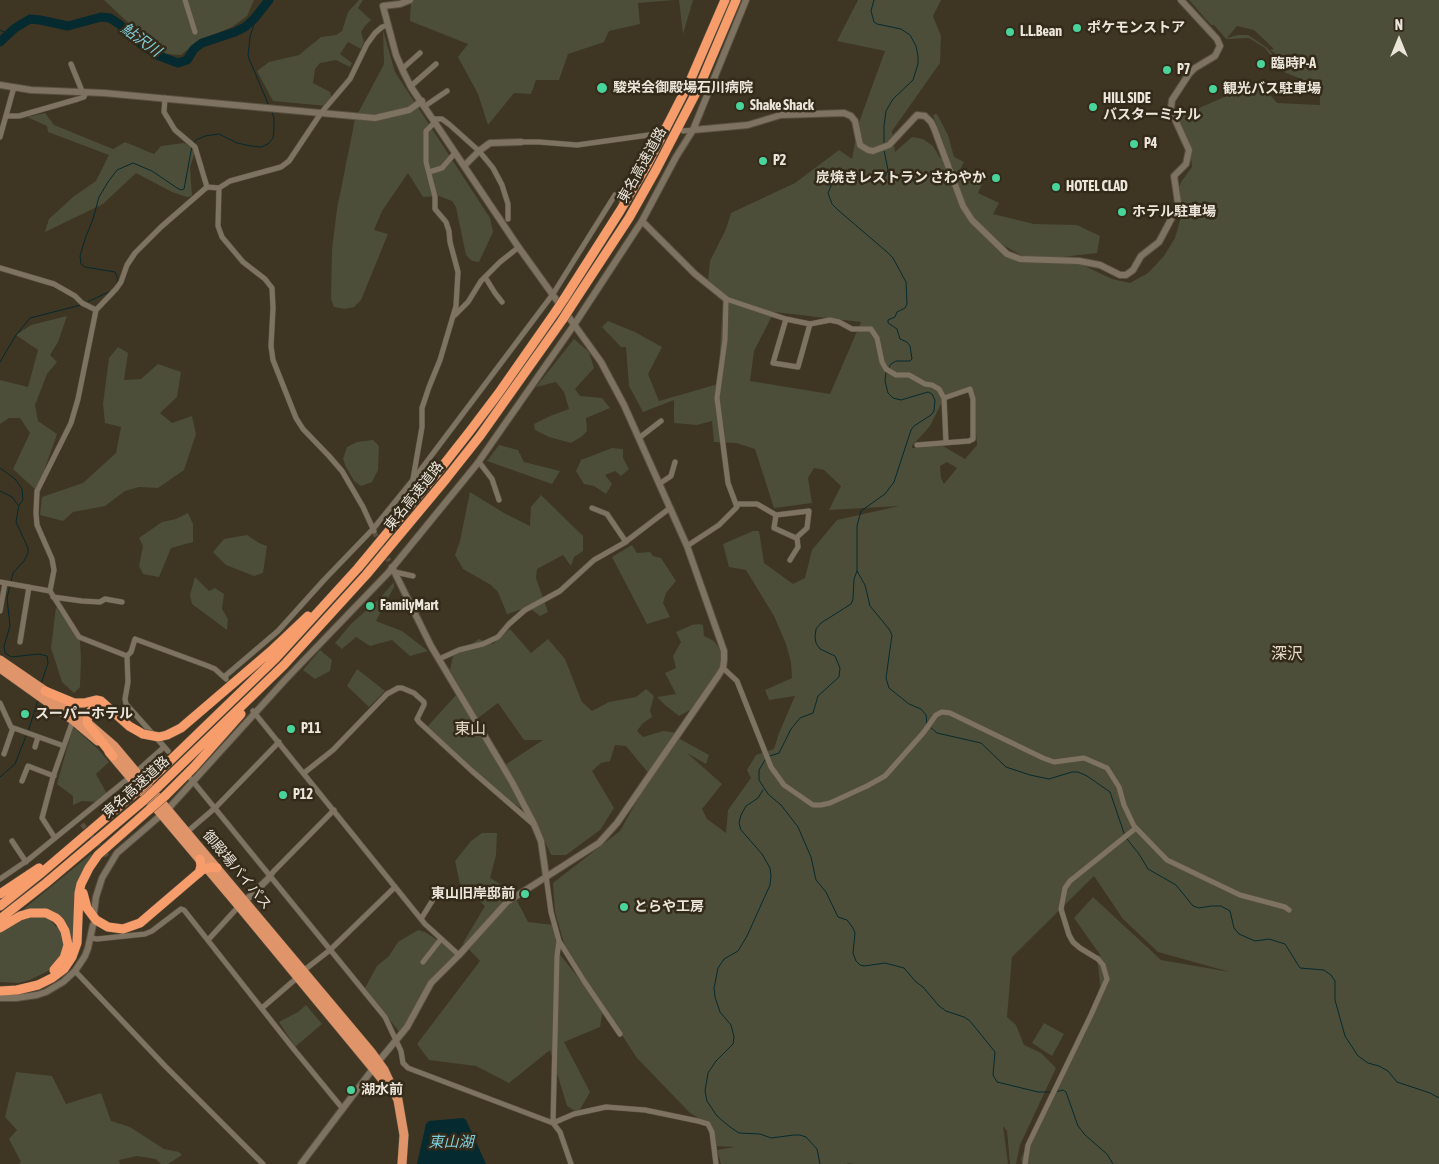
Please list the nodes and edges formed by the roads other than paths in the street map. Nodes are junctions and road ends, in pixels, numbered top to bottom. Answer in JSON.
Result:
{"nodes":[{"id":1,"x":185,"y":0,"type":"edge"},
{"id":2,"x":410,"y":0,"type":"edge"},
{"id":3,"x":725,"y":0,"type":"edge"},
{"id":4,"x":736,"y":0,"type":"edge"},
{"id":5,"x":746,"y":0,"type":"edge"},
{"id":6,"x":1181,"y":0,"type":"edge"},
{"id":7,"x":383,"y":3,"type":"edge"},
{"id":8,"x":388,"y":25,"type":"junction"},
{"id":9,"x":195,"y":32,"type":"dead end"},
{"id":10,"x":420,"y":53,"type":"dead end"},
{"id":11,"x":71,"y":64,"type":"dead end"},
{"id":12,"x":436,"y":64,"type":"dead end"},
{"id":13,"x":402,"y":69,"type":"junction"},
{"id":14,"x":0,"y":85,"type":"edge"},
{"id":15,"x":411,"y":86,"type":"junction"},
{"id":16,"x":14,"y":88,"type":"junction"},
{"id":17,"x":447,"y":91,"type":"dead end"},
{"id":18,"x":84,"y":92,"type":"junction"},
{"id":19,"x":164,"y":98,"type":"junction"},
{"id":20,"x":424,"y":104,"type":"junction"},
{"id":21,"x":321,"y":113,"type":"junction"},
{"id":22,"x":6,"y":116,"type":"junction"},
{"id":23,"x":434,"y":120,"type":"junction"},
{"id":24,"x":693,"y":130,"type":"junction"},
{"id":25,"x":683,"y":132,"type":"dead end"},
{"id":26,"x":656,"y":134,"type":"dead end"},
{"id":27,"x":0,"y":137,"type":"edge"},
{"id":28,"x":521,"y":142,"type":"joint"},
{"id":29,"x":479,"y":151,"type":"junction"},
{"id":30,"x":455,"y":153,"type":"junction"},
{"id":31,"x":464,"y":166,"type":"junction"},
{"id":32,"x":428,"y":172,"type":"junction"},
{"id":33,"x":207,"y":187,"type":"junction"},
{"id":34,"x":219,"y":188,"type":"junction"},
{"id":35,"x":620,"y":199,"type":"dead end"},
{"id":36,"x":508,"y":219,"type":"dead end"},
{"id":37,"x":639,"y":219,"type":"junction"},
{"id":38,"x":518,"y":248,"type":"junction"},
{"id":39,"x":0,"y":268,"type":"edge"},
{"id":40,"x":485,"y":277,"type":"junction"},
{"id":41,"x":553,"y":294,"type":"junction"},
{"id":42,"x":726,"y":299,"type":"junction"},
{"id":43,"x":502,"y":302,"type":"dead end"},
{"id":44,"x":96,"y":310,"type":"junction"},
{"id":45,"x":452,"y":317,"type":"junction"},
{"id":46,"x":786,"y":319,"type":"junction"},
{"id":47,"x":810,"y":324,"type":"junction"},
{"id":48,"x":574,"y":325,"type":"junction"},
{"id":49,"x":944,"y":398,"type":"junction"},
{"id":50,"x":662,"y":421,"type":"dead end"},
{"id":51,"x":638,"y":438,"type":"junction"},
{"id":52,"x":946,"y":442,"type":"junction"},
{"id":53,"x":917,"y":445,"type":"dead end"},
{"id":54,"x":479,"y":462,"type":"junction"},
{"id":55,"x":675,"y":462,"type":"dead end"},
{"id":56,"x":413,"y":480,"type":"junction"},
{"id":57,"x":659,"y":484,"type":"junction"},
{"id":58,"x":499,"y":500,"type":"dead end"},
{"id":59,"x":736,"y":504,"type":"junction"},
{"id":60,"x":592,"y":508,"type":"dead end"},
{"id":61,"x":670,"y":508,"type":"junction"},
{"id":62,"x":776,"y":515,"type":"junction"},
{"id":63,"x":374,"y":531,"type":"junction"},
{"id":64,"x":797,"y":537,"type":"junction"},
{"id":65,"x":626,"y":542,"type":"junction"},
{"id":66,"x":687,"y":546,"type":"junction"},
{"id":67,"x":790,"y":560,"type":"dead end"},
{"id":68,"x":392,"y":567,"type":"junction"},
{"id":69,"x":358,"y":568,"type":"junction"},
{"id":70,"x":413,"y":576,"type":"dead end"},
{"id":71,"x":2,"y":582,"type":"edge"},
{"id":72,"x":29,"y":587,"type":"junction"},
{"id":73,"x":51,"y":594,"type":"junction"},
{"id":74,"x":122,"y":602,"type":"dead end"},
{"id":75,"x":0,"y":611,"type":"edge"},
{"id":76,"x":20,"y":642,"type":"dead end"},
{"id":77,"x":126,"y":656,"type":"junction"},
{"id":78,"x":439,"y":659,"type":"junction"},
{"id":79,"x":0,"y":660,"type":"edge"},
{"id":80,"x":284,"y":665,"type":"junction"},
{"id":81,"x":0,"y":668,"type":"edge"},
{"id":82,"x":723,"y":668,"type":"junction"},
{"id":83,"x":41,"y":692,"type":"junction"},
{"id":84,"x":0,"y":703,"type":"edge"},
{"id":85,"x":254,"y":712,"type":"junction"},
{"id":86,"x":118,"y":716,"type":"junction"},
{"id":87,"x":73,"y":720,"type":"junction"},
{"id":88,"x":87,"y":721,"type":"junction"},
{"id":89,"x":13,"y":728,"type":"junction"},
{"id":90,"x":38,"y":737,"type":"junction"},
{"id":91,"x":280,"y":742,"type":"junction"},
{"id":92,"x":64,"y":746,"type":"junction"},
{"id":93,"x":35,"y":747,"type":"dead end"},
{"id":94,"x":4,"y":754,"type":"dead end"},
{"id":95,"x":112,"y":756,"type":"junction"},
{"id":96,"x":304,"y":773,"type":"junction"},
{"id":97,"x":133,"y":774,"type":"junction"},
{"id":98,"x":54,"y":776,"type":"junction"},
{"id":99,"x":192,"y":780,"type":"junction"},
{"id":100,"x":22,"y":781,"type":"dead end"},
{"id":101,"x":215,"y":808,"type":"junction"},
{"id":102,"x":334,"y":810,"type":"junction"},
{"id":103,"x":165,"y":812,"type":"junction"},
{"id":104,"x":110,"y":815,"type":"junction"},
{"id":105,"x":534,"y":824,"type":"junction"},
{"id":106,"x":1136,"y":828,"type":"junction"},
{"id":107,"x":187,"y":832,"type":"junction"},
{"id":108,"x":54,"y":838,"type":"junction"},
{"id":109,"x":12,"y":840,"type":"dead end"},
{"id":110,"x":200,"y":859,"type":"junction"},
{"id":111,"x":26,"y":862,"type":"junction"},
{"id":112,"x":212,"y":868,"type":"junction"},
{"id":113,"x":198,"y":873,"type":"junction"},
{"id":114,"x":546,"y":876,"type":"junction"},
{"id":115,"x":270,"y":877,"type":"junction"},
{"id":116,"x":0,"y":879,"type":"edge"},
{"id":117,"x":84,"y":880,"type":"junction"},
{"id":118,"x":395,"y":887,"type":"junction"},
{"id":119,"x":439,"y":890,"type":"dead end"},
{"id":120,"x":0,"y":894,"type":"edge"},
{"id":121,"x":242,"y":904,"type":"junction"},
{"id":122,"x":0,"y":906,"type":"edge"},
{"id":123,"x":1288,"y":910,"type":"dead end"},
{"id":124,"x":94,"y":912,"type":"dead end"},
{"id":125,"x":0,"y":919,"type":"edge"},
{"id":126,"x":421,"y":920,"type":"junction"},
{"id":127,"x":93,"y":925,"type":"dead end"},
{"id":128,"x":0,"y":928,"type":"edge"},
{"id":129,"x":91,"y":938,"type":"junction"},
{"id":130,"x":441,"y":939,"type":"junction"},
{"id":131,"x":208,"y":940,"type":"junction"},
{"id":132,"x":559,"y":940,"type":"junction"},
{"id":133,"x":330,"y":950,"type":"junction"},
{"id":134,"x":459,"y":956,"type":"junction"},
{"id":135,"x":423,"y":962,"type":"dead end"},
{"id":136,"x":75,"y":971,"type":"junction"},
{"id":137,"x":300,"y":974,"type":"junction"},
{"id":138,"x":0,"y":985,"type":"edge"},
{"id":139,"x":0,"y":991,"type":"edge"},
{"id":140,"x":0,"y":998,"type":"edge"},
{"id":141,"x":262,"y":1008,"type":"junction"},
{"id":142,"x":620,"y":1034,"type":"dead end"},
{"id":143,"x":397,"y":1040,"type":"junction"},
{"id":144,"x":376,"y":1065,"type":"junction"},
{"id":145,"x":343,"y":1109,"type":"junction"},
{"id":146,"x":553,"y":1123,"type":"junction"},
{"id":147,"x":264,"y":1164,"type":"edge"},
{"id":148,"x":301,"y":1164,"type":"edge"},
{"id":149,"x":402,"y":1164,"type":"edge"},
{"id":150,"x":571,"y":1164,"type":"edge"},
{"id":151,"x":716,"y":1164,"type":"edge"},
{"id":152,"x":1025,"y":1164,"type":"edge"}],
"edges":[{"from":1,"to":9,"type":"street"},
{"from":2,"to":7,"type":"street"},
{"from":3,"to":69,"type":"highway","name":"東名高速道路","bridge":true},
{"from":4,"to":80,"type":"highway","name":"東名高速道路","bridge":true},
{"from":5,"to":24,"type":"street"},
{"from":6,"to":24,"type":"street"},
{"from":7,"to":8,"type":"street"},
{"from":8,"to":13,"type":"street"},
{"from":8,"to":21,"type":"street"},
{"from":10,"to":13,"type":"street"},
{"from":11,"to":18,"type":"street"},
{"from":12,"to":15,"type":"street"},
{"from":13,"to":15,"type":"street"},
{"from":14,"to":16,"type":"street"},
{"from":15,"to":20,"type":"street"},
{"from":16,"to":18,"type":"street"},
{"from":16,"to":22,"type":"street"},
{"from":17,"to":20,"type":"street"},
{"from":18,"to":19,"type":"street"},
{"from":18,"to":22,"type":"street"},
{"from":19,"to":21,"type":"street"},
{"from":19,"to":33,"type":"street"},
{"from":20,"to":21,"type":"street"},
{"from":20,"to":23,"type":"street"},
{"from":21,"to":34,"type":"street"},
{"from":22,"to":27,"type":"street"},
{"from":23,"to":29,"type":"street"},
{"from":23,"to":30,"type":"street"},
{"from":23,"to":32,"type":"street"},
{"from":24,"to":25,"type":"street"},
{"from":24,"to":37,"type":"street"},
{"from":26,"to":28,"type":"street"},
{"from":28,"to":29,"type":"street"},
{"from":29,"to":31,"type":"street"},
{"from":29,"to":36,"type":"street"},
{"from":30,"to":31,"type":"street"},
{"from":30,"to":32,"type":"street"},
{"from":31,"to":38,"type":"street"},
{"from":32,"to":45,"type":"street"},
{"from":33,"to":34,"type":"street"},
{"from":33,"to":44,"type":"street"},
{"from":34,"to":63,"type":"street"},
{"from":35,"to":41,"type":"street"},
{"from":37,"to":42,"type":"street"},
{"from":37,"to":48,"type":"street"},
{"from":38,"to":40,"type":"street"},
{"from":38,"to":41,"type":"street"},
{"from":39,"to":44,"type":"street"},
{"from":40,"to":43,"type":"street"},
{"from":40,"to":45,"type":"street"},
{"from":41,"to":48,"type":"street"},
{"from":41,"to":56,"type":"street"},
{"from":42,"to":46,"type":"street"},
{"from":42,"to":59,"type":"street"},
{"from":44,"to":73,"type":"street"},
{"from":45,"to":56,"type":"street"},
{"from":46,"to":47,"type":"street"},
{"from":46,"to":47,"type":"street"},
{"from":47,"to":49,"type":"street"},
{"from":48,"to":51,"type":"street"},
{"from":48,"to":54,"type":"street"},
{"from":49,"to":52,"type":"street"},
{"from":49,"to":52,"type":"street"},
{"from":50,"to":51,"type":"street"},
{"from":51,"to":57,"type":"street"},
{"from":52,"to":53,"type":"street"},
{"from":54,"to":58,"type":"street"},
{"from":54,"to":68,"type":"street"},
{"from":55,"to":57,"type":"street"},
{"from":56,"to":63,"type":"street"},
{"from":57,"to":61,"type":"street"},
{"from":59,"to":62,"type":"street"},
{"from":59,"to":66,"type":"street"},
{"from":60,"to":65,"type":"street"},
{"from":61,"to":65,"type":"street"},
{"from":61,"to":66,"type":"street"},
{"from":62,"to":64,"type":"street"},
{"from":62,"to":64,"type":"street"},
{"from":63,"to":77,"type":"street"},
{"from":64,"to":67,"type":"street"},
{"from":65,"to":78,"type":"street"},
{"from":66,"to":82,"type":"street"},
{"from":68,"to":70,"type":"street"},
{"from":68,"to":78,"type":"street"},
{"from":68,"to":85,"type":"street"},
{"from":69,"to":86,"type":"highway","bridge":true},
{"from":69,"to":104,"type":"highway","name":"東名高速道路","bridge":true},
{"from":71,"to":72,"type":"street"},
{"from":71,"to":75,"type":"street"},
{"from":72,"to":73,"type":"street"},
{"from":72,"to":76,"type":"street"},
{"from":73,"to":74,"type":"street"},
{"from":73,"to":77,"type":"street"},
{"from":77,"to":97,"type":"street"},
{"from":78,"to":105,"type":"street"},
{"from":79,"to":83,"type":"highway","name":"御殿場バイパス"},
{"from":80,"to":117,"type":"highway","bridge":true},
{"from":80,"to":125,"type":"highway","name":"東名高速道路","bridge":true},
{"from":81,"to":83,"type":"highway","name":"御殿場バイパス"},
{"from":82,"to":106,"type":"street"},
{"from":82,"to":114,"type":"street"},
{"from":83,"to":86,"type":"highway"},
{"from":83,"to":87,"type":"highway","name":"御殿場バイパス"},
{"from":83,"to":88,"type":"highway","name":"御殿場バイパス"},
{"from":84,"to":89,"type":"street"},
{"from":85,"to":91,"type":"street"},
{"from":85,"to":99,"type":"street"},
{"from":86,"to":88,"type":"highway"},
{"from":87,"to":92,"type":"street"},
{"from":87,"to":95,"type":"highway","name":"御殿場バイパス"},
{"from":88,"to":95,"type":"highway"},
{"from":88,"to":97,"type":"highway","name":"御殿場バイパス"},
{"from":89,"to":90,"type":"street"},
{"from":89,"to":94,"type":"street"},
{"from":90,"to":92,"type":"street"},
{"from":90,"to":93,"type":"street"},
{"from":91,"to":96,"type":"street"},
{"from":91,"to":101,"type":"street"},
{"from":92,"to":98,"type":"street"},
{"from":95,"to":97,"type":"highway","name":"御殿場バイパス"},
{"from":96,"to":102,"type":"street"},
{"from":96,"to":105,"type":"street"},
{"from":97,"to":103,"type":"highway","name":"御殿場バイパス"},
{"from":97,"to":108,"type":"street"},
{"from":98,"to":100,"type":"street"},
{"from":98,"to":108,"type":"street"},
{"from":99,"to":101,"type":"street"},
{"from":99,"to":103,"type":"street"},
{"from":101,"to":107,"type":"street"},
{"from":101,"to":115,"type":"street"},
{"from":102,"to":115,"type":"street"},
{"from":102,"to":118,"type":"street"},
{"from":103,"to":107,"type":"highway","name":"御殿場バイパス"},
{"from":103,"to":110,"type":"highway","name":"御殿場バイパス"},
{"from":103,"to":124,"type":"street"},
{"from":104,"to":120,"type":"highway"},
{"from":104,"to":122,"type":"highway","name":"東名高速道路"},
{"from":105,"to":114,"type":"street"},
{"from":106,"to":123,"type":"street"},
{"from":106,"to":152,"type":"street"},
{"from":107,"to":112,"type":"highway","name":"御殿場バイパス"},
{"from":108,"to":111,"type":"street"},
{"from":109,"to":111,"type":"street"},
{"from":110,"to":112,"type":"highway","name":"御殿場バイパス"},
{"from":110,"to":113,"type":"highway"},
{"from":111,"to":116,"type":"street"},
{"from":112,"to":113,"type":"highway"},
{"from":112,"to":121,"type":"highway","name":"御殿場バイパス"},
{"from":113,"to":117,"type":"highway"},
{"from":114,"to":132,"type":"street"},
{"from":114,"to":134,"type":"street"},
{"from":115,"to":121,"type":"street"},
{"from":115,"to":133,"type":"street"},
{"from":117,"to":139,"type":"highway"},
{"from":118,"to":126,"type":"street"},
{"from":118,"to":133,"type":"street"},
{"from":119,"to":126,"type":"street"},
{"from":121,"to":131,"type":"street"},
{"from":121,"to":137,"type":"highway","name":"御殿場バイパス"},
{"from":126,"to":130,"type":"street"},
{"from":127,"to":129,"type":"street"},
{"from":128,"to":138,"type":"highway"},
{"from":129,"to":131,"type":"street"},
{"from":129,"to":136,"type":"street"},
{"from":130,"to":134,"type":"street"},
{"from":130,"to":135,"type":"street"},
{"from":131,"to":141,"type":"street"},
{"from":132,"to":142,"type":"street"},
{"from":132,"to":146,"type":"street"},
{"from":133,"to":137,"type":"street"},
{"from":133,"to":143,"type":"street"},
{"from":134,"to":143,"type":"street"},
{"from":136,"to":140,"type":"street"},
{"from":136,"to":147,"type":"street"},
{"from":137,"to":141,"type":"street"},
{"from":137,"to":144,"type":"highway","name":"御殿場バイパス"},
{"from":141,"to":145,"type":"street"},
{"from":143,"to":144,"type":"street"},
{"from":143,"to":146,"type":"street"},
{"from":144,"to":145,"type":"street"},
{"from":144,"to":149,"type":"highway","name":"御殿場バイパス"},
{"from":145,"to":148,"type":"street"},
{"from":146,"to":150,"type":"street"},
{"from":146,"to":151,"type":"street"}]}
